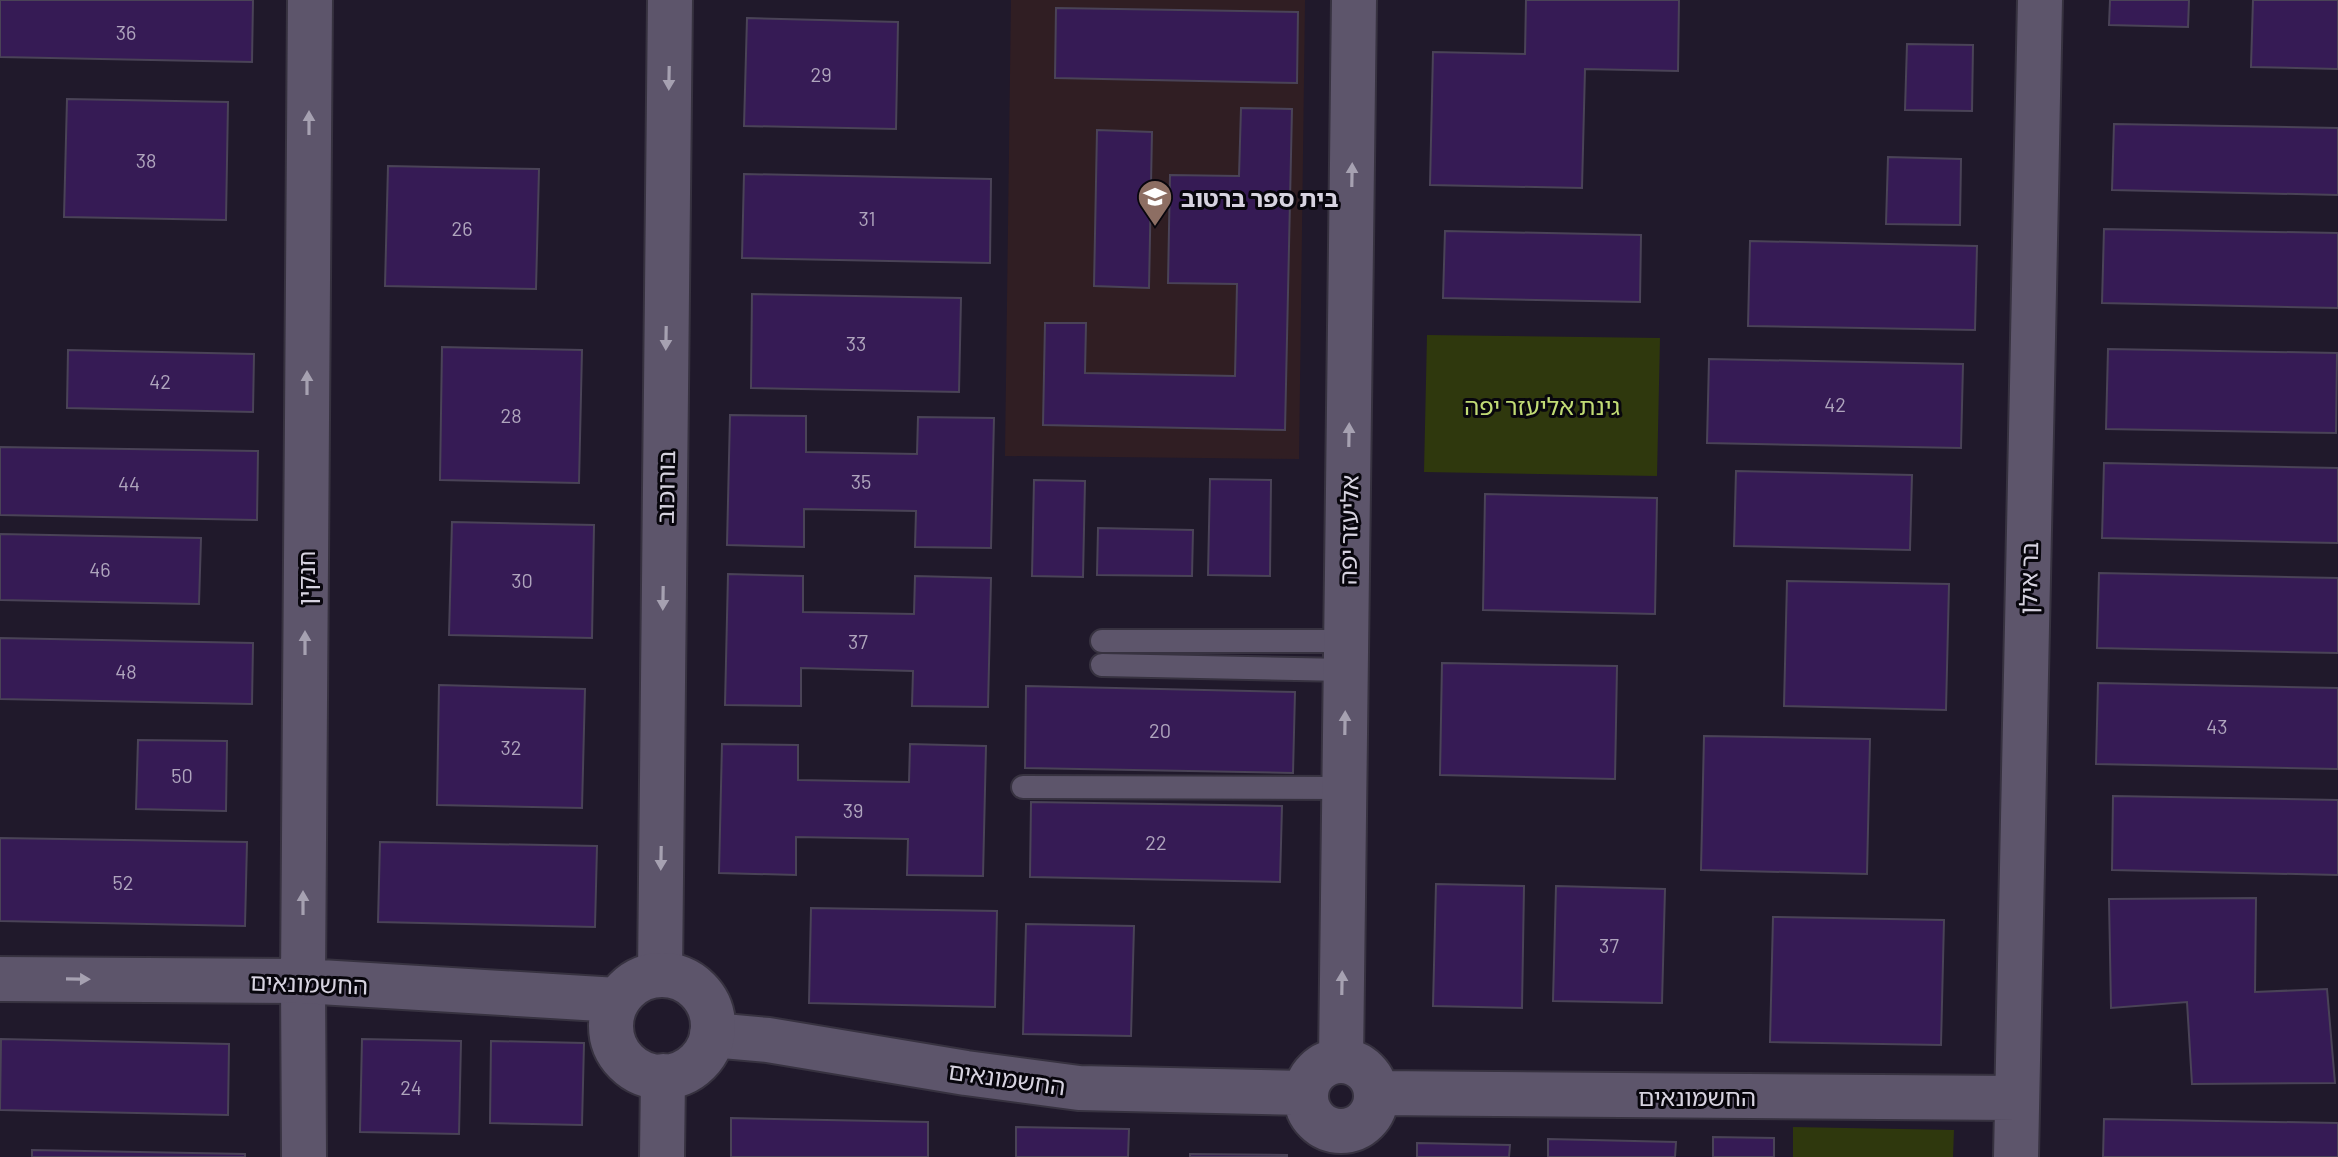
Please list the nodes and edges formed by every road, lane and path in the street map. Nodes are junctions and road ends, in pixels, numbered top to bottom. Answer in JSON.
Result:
{"nodes":[{"id":1,"x":310,"y":0,"type":"edge"},
{"id":2,"x":670,"y":0,"type":"edge"},
{"id":3,"x":1354,"y":0,"type":"edge"},
{"id":4,"x":2040,"y":0,"type":"edge"},
{"id":5,"x":1102,"y":641,"type":"dead end"},
{"id":6,"x":1346,"y":656,"type":"junction"},
{"id":7,"x":1102,"y":665,"type":"dead end"},
{"id":8,"x":1023,"y":787,"type":"dead end"},
{"id":9,"x":1344,"y":788,"type":"junction"},
{"id":10,"x":660,"y":975,"type":"junction"},
{"id":11,"x":0,"y":979,"type":"edge"},
{"id":12,"x":303,"y":981,"type":"junction"},
{"id":13,"x":617,"y":1000,"type":"junction"},
{"id":14,"x":712,"y":1035,"type":"junction"},
{"id":15,"x":1341,"y":1061,"type":"junction"},
{"id":16,"x":663,"y":1076,"type":"junction"},
{"id":17,"x":1305,"y":1093,"type":"junction"},
{"id":18,"x":1377,"y":1093,"type":"junction"},
{"id":19,"x":2017,"y":1098,"type":"junction"},
{"id":20,"x":1341,"y":1144,"type":"edge"},
{"id":21,"x":304,"y":1157,"type":"edge"},
{"id":22,"x":662,"y":1157,"type":"edge"},
{"id":23,"x":2016,"y":1157,"type":"edge"}],
"edges":[{"from":12,"to":1,"type":"street","name":"חנקין","one_way":true},
{"from":2,"to":10,"type":"street","name":"בורוכוב","one_way":true},
{"from":6,"to":3,"type":"street","name":"אליעזר יפה","one_way":true},
{"from":4,"to":19,"type":"street","name":"בר אילן"},
{"from":5,"to":6,"type":"lane"},
{"from":6,"to":7,"type":"lane"},
{"from":9,"to":6,"type":"street","name":"אליעזר יפה","one_way":true},
{"from":8,"to":9,"type":"lane"},
{"from":15,"to":9,"type":"street","name":"אליעזר יפה","one_way":true},
{"from":10,"to":13,"type":"street"},
{"from":10,"to":14,"type":"street"},
{"from":11,"to":12,"type":"street","name":"החשמונאים","one_way":true},
{"from":12,"to":13,"type":"street","name":"החשמונאים"},
{"from":12,"to":21,"type":"street","name":"חנקין"},
{"from":13,"to":16,"type":"street"},
{"from":14,"to":16,"type":"street"},
{"from":14,"to":17,"type":"street","name":"החשמונאים"},
{"from":15,"to":17,"type":"street"},
{"from":15,"to":18,"type":"street"},
{"from":16,"to":22,"type":"street"},
{"from":17,"to":20,"type":"street"},
{"from":18,"to":19,"type":"street","name":"החשמונאים"},
{"from":18,"to":20,"type":"street"},
{"from":19,"to":23,"type":"street","name":"בר אילן"}]}
